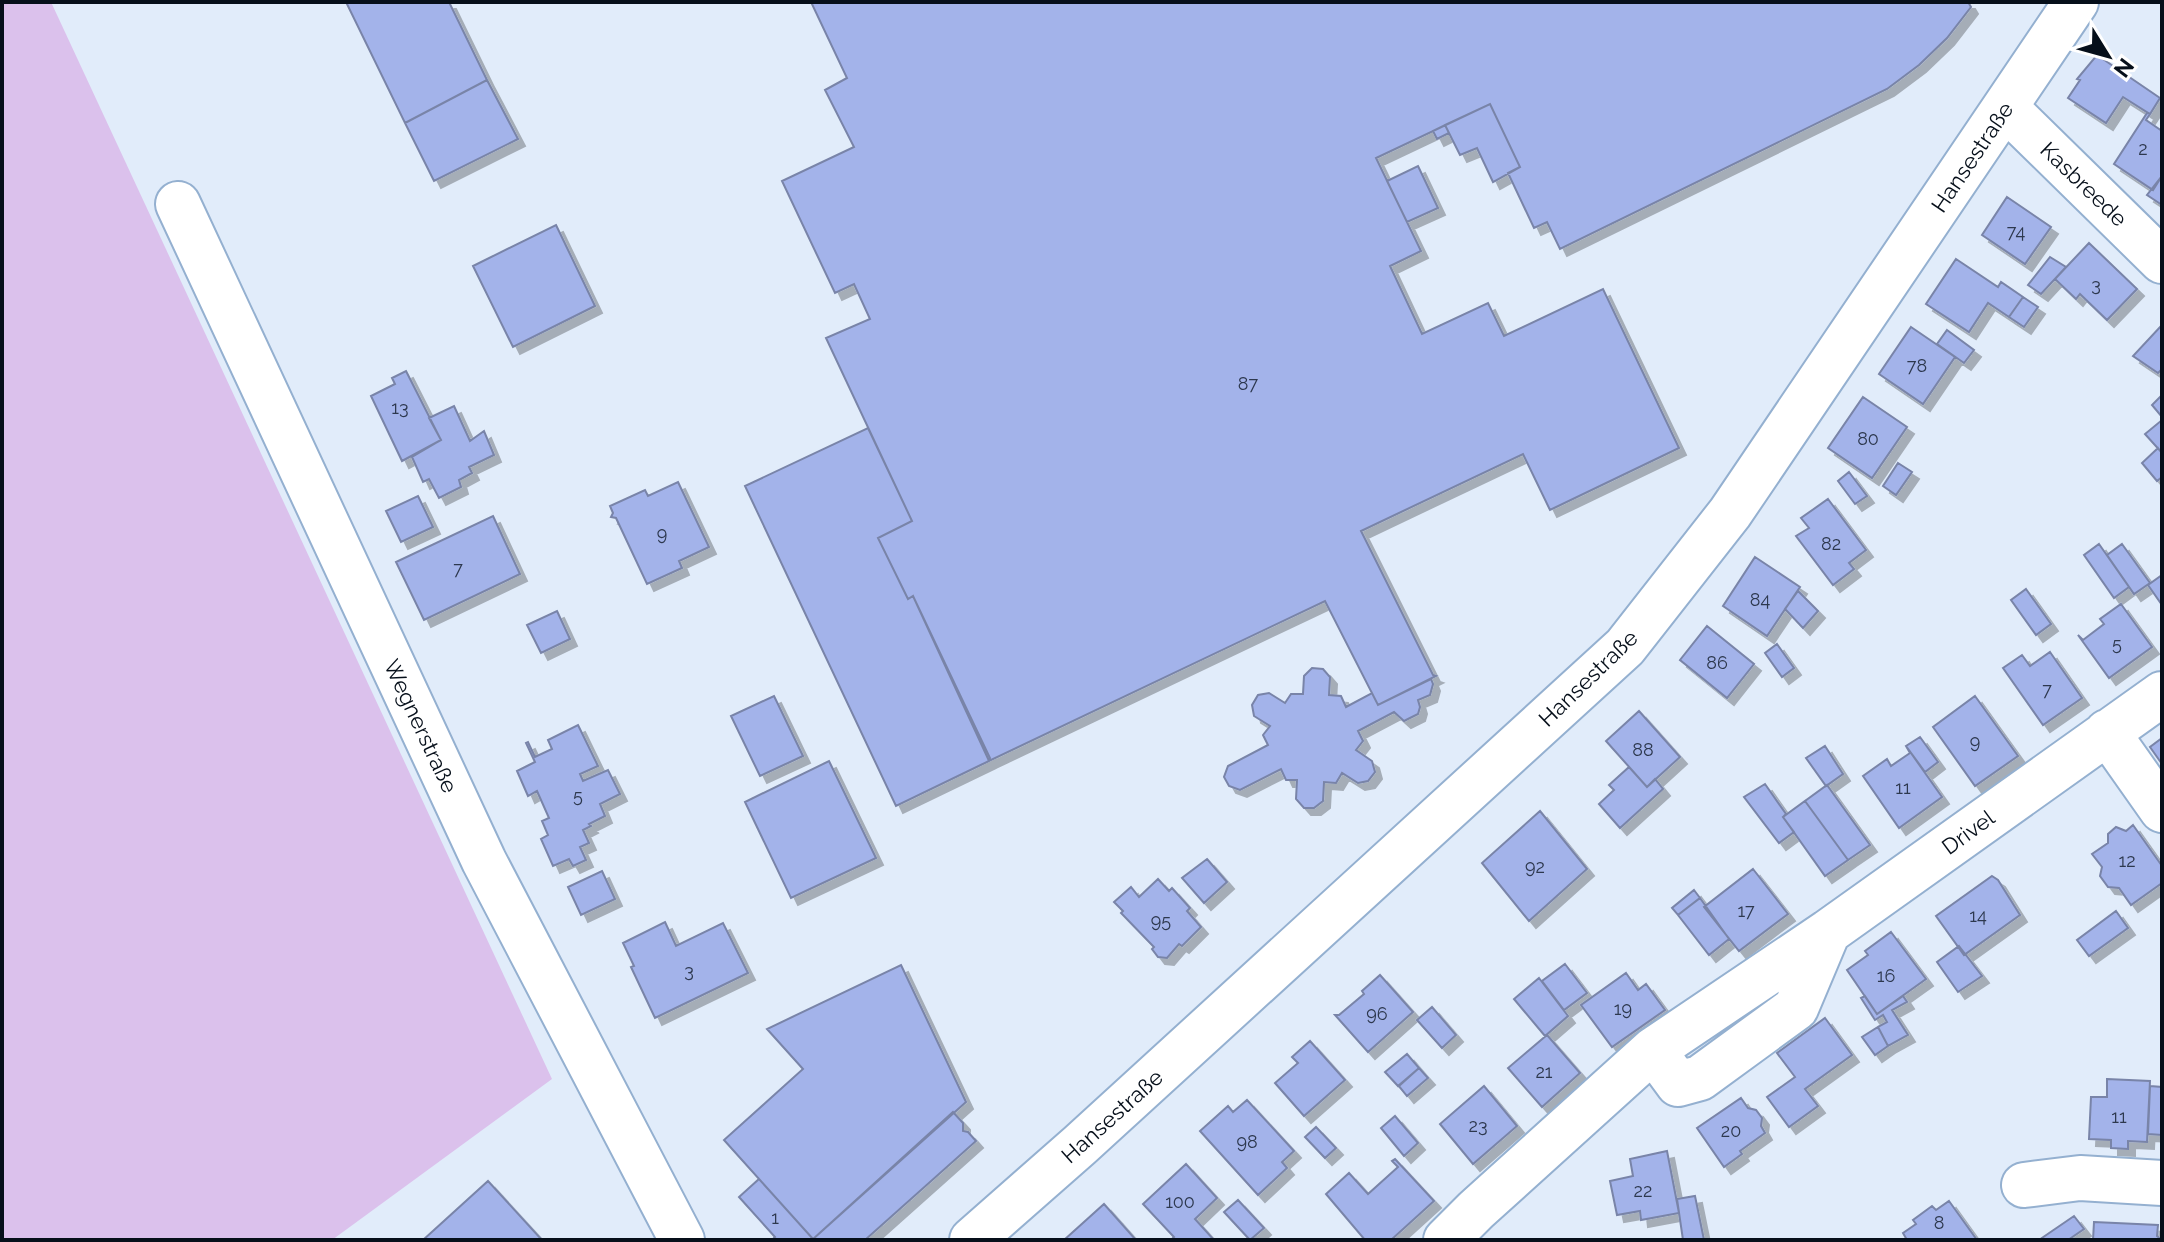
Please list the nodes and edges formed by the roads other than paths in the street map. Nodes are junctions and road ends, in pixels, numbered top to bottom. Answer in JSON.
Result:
{"nodes":[{"id":1,"x":2076,"y":2,"type":"edge"},
{"id":2,"x":2006,"y":108,"type":"junction"},
{"id":3,"x":178,"y":204,"type":"dead end"},
{"id":4,"x":2162,"y":261,"type":"edge"},
{"id":5,"x":2162,"y":694,"type":"edge"},
{"id":6,"x":2107,"y":732,"type":"junction"},
{"id":7,"x":2162,"y":810,"type":"edge"},
{"id":8,"x":2162,"y":1183,"type":"edge"},
{"id":9,"x":2024,"y":1185,"type":"dead end"},
{"id":10,"x":682,"y":1240,"type":"edge"},
{"id":11,"x":972,"y":1240,"type":"edge"},
{"id":12,"x":1446,"y":1240,"type":"edge"}],
"edges":[{"from":1,"to":2,"type":"street","name":"Hansestraße"},
{"from":2,"to":4,"type":"street","name":"Kasbreede"},
{"from":2,"to":11,"type":"street","name":"Hansestraße"},
{"from":3,"to":10,"type":"street","name":"Wegnerstraße"},
{"from":5,"to":6,"type":"street","name":"Drivel"},
{"from":6,"to":7,"type":"street"},
{"from":6,"to":12,"type":"street","name":"Drivel"},
{"from":8,"to":9,"type":"street"}]}
